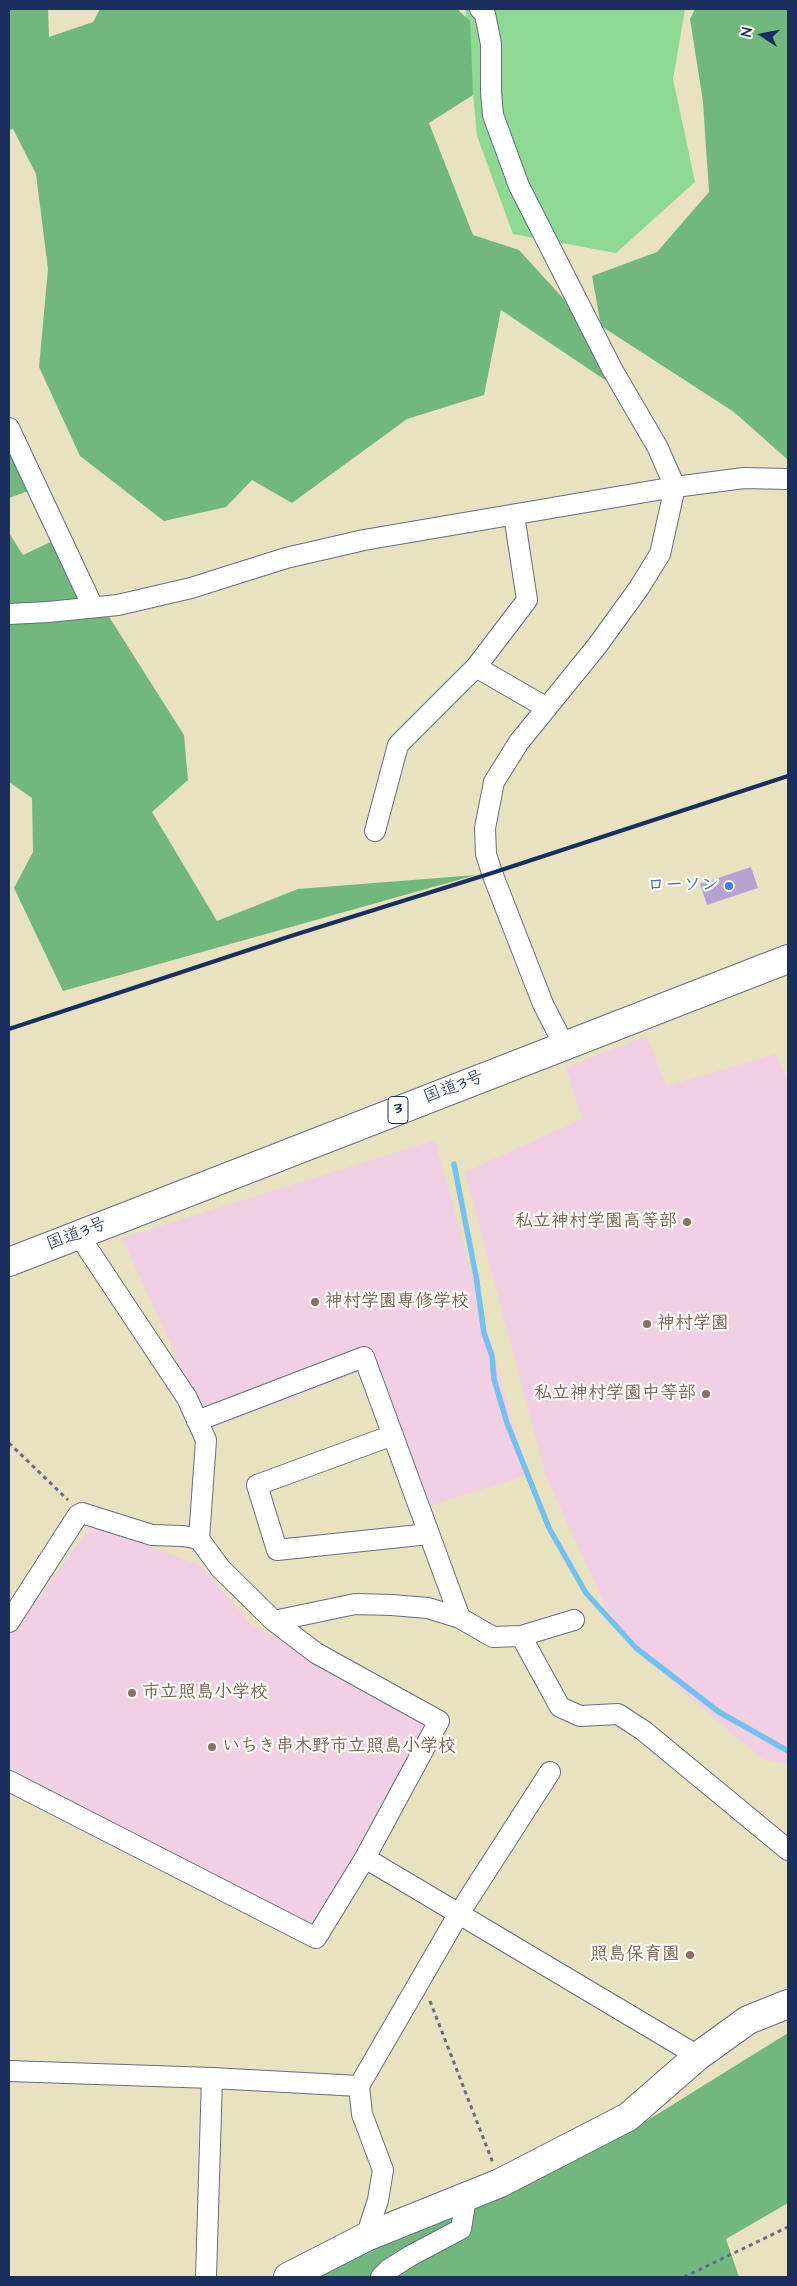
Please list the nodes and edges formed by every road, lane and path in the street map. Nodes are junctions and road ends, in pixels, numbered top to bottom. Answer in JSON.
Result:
{"nodes":[{"id":1,"x":480,"y":9,"type":"edge"},
{"id":2,"x":9,"y":428,"type":"edge"},
{"id":3,"x":788,"y":480,"type":"edge"},
{"id":4,"x":674,"y":487,"type":"junction"},
{"id":5,"x":514,"y":515,"type":"junction"},
{"id":6,"x":93,"y":607,"type":"junction"},
{"id":7,"x":9,"y":614,"type":"edge"},
{"id":8,"x":476,"y":667,"type":"junction"},
{"id":9,"x":546,"y":708,"type":"junction"},
{"id":10,"x":375,"y":831,"type":"dead end"},
{"id":11,"x":788,"y":959,"type":"edge"},
{"id":12,"x":564,"y":1045,"type":"junction"},
{"id":13,"x":78,"y":1234,"type":"junction"},
{"id":14,"x":9,"y":1262,"type":"edge"},
{"id":15,"x":197,"y":1421,"type":"junction"},
{"id":16,"x":393,"y":1435,"type":"junction"},
{"id":17,"x":9,"y":1443,"type":"edge"},
{"id":18,"x":82,"y":1513,"type":"junction"},
{"id":19,"x":429,"y":1534,"type":"junction"},
{"id":20,"x":199,"y":1539,"type":"junction"},
{"id":21,"x":460,"y":1618,"type":"junction"},
{"id":22,"x":274,"y":1620,"type":"junction"},
{"id":23,"x":574,"y":1620,"type":"dead end"},
{"id":24,"x":9,"y":1622,"type":"edge"},
{"id":25,"x":521,"y":1636,"type":"junction"},
{"id":26,"x":550,"y":1772,"type":"dead end"},
{"id":27,"x":9,"y":1781,"type":"edge"},
{"id":28,"x":788,"y":1850,"type":"edge"},
{"id":29,"x":365,"y":1858,"type":"junction"},
{"id":30,"x":458,"y":1915,"type":"junction"},
{"id":31,"x":421,"y":1977,"type":"junction"},
{"id":32,"x":788,"y":2004,"type":"edge"},
{"id":33,"x":698,"y":2056,"type":"junction"},
{"id":34,"x":9,"y":2071,"type":"edge"},
{"id":35,"x":212,"y":2078,"type":"junction"},
{"id":36,"x":359,"y":2086,"type":"junction"},
{"id":37,"x":500,"y":2183,"type":"junction"},
{"id":38,"x":466,"y":2198,"type":"junction"},
{"id":39,"x":788,"y":2227,"type":"edge"},
{"id":40,"x":366,"y":2237,"type":"junction"},
{"id":41,"x":206,"y":2277,"type":"edge"},
{"id":42,"x":288,"y":2277,"type":"edge"},
{"id":43,"x":380,"y":2277,"type":"edge"},
{"id":44,"x":684,"y":2277,"type":"edge"}],
"edges":[{"from":1,"to":4,"type":"street"},
{"from":2,"to":6,"type":"street"},
{"from":3,"to":4,"type":"street"},
{"from":4,"to":5,"type":"street"},
{"from":4,"to":9,"type":"street"},
{"from":5,"to":6,"type":"street"},
{"from":5,"to":8,"type":"street"},
{"from":6,"to":7,"type":"street"},
{"from":8,"to":9,"type":"street"},
{"from":8,"to":10,"type":"street"},
{"from":9,"to":12,"type":"street"},
{"from":11,"to":12,"type":"main road","name":"国道3号","number":"3"},
{"from":12,"to":13,"type":"main road","name":"国道3号","number":"3"},
{"from":13,"to":14,"type":"main road","name":"国道3号","number":"3"},
{"from":13,"to":15,"type":"street"},
{"from":15,"to":16,"type":"street"},
{"from":15,"to":20,"type":"street"},
{"from":16,"to":19,"type":"street"},
{"from":16,"to":19,"type":"street"},
{"from":17,"to":18,"type":"path"},
{"from":18,"to":20,"type":"street"},
{"from":18,"to":24,"type":"street"},
{"from":19,"to":21,"type":"street"},
{"from":20,"to":22,"type":"street"},
{"from":21,"to":22,"type":"street"},
{"from":21,"to":25,"type":"street"},
{"from":22,"to":29,"type":"street"},
{"from":23,"to":25,"type":"street"},
{"from":25,"to":28,"type":"street"},
{"from":26,"to":30,"type":"street"},
{"from":27,"to":29,"type":"street"},
{"from":29,"to":30,"type":"street"},
{"from":30,"to":31,"type":"street"},
{"from":30,"to":33,"type":"street"},
{"from":31,"to":36,"type":"street"},
{"from":31,"to":37,"type":"path"},
{"from":32,"to":33,"type":"main road"},
{"from":33,"to":37,"type":"main road"},
{"from":34,"to":35,"type":"street"},
{"from":35,"to":36,"type":"street"},
{"from":35,"to":41,"type":"street"},
{"from":36,"to":40,"type":"street"},
{"from":37,"to":38,"type":"main road"},
{"from":38,"to":40,"type":"main road"},
{"from":38,"to":43,"type":"street"},
{"from":39,"to":44,"type":"path"},
{"from":40,"to":42,"type":"main road"}]}
